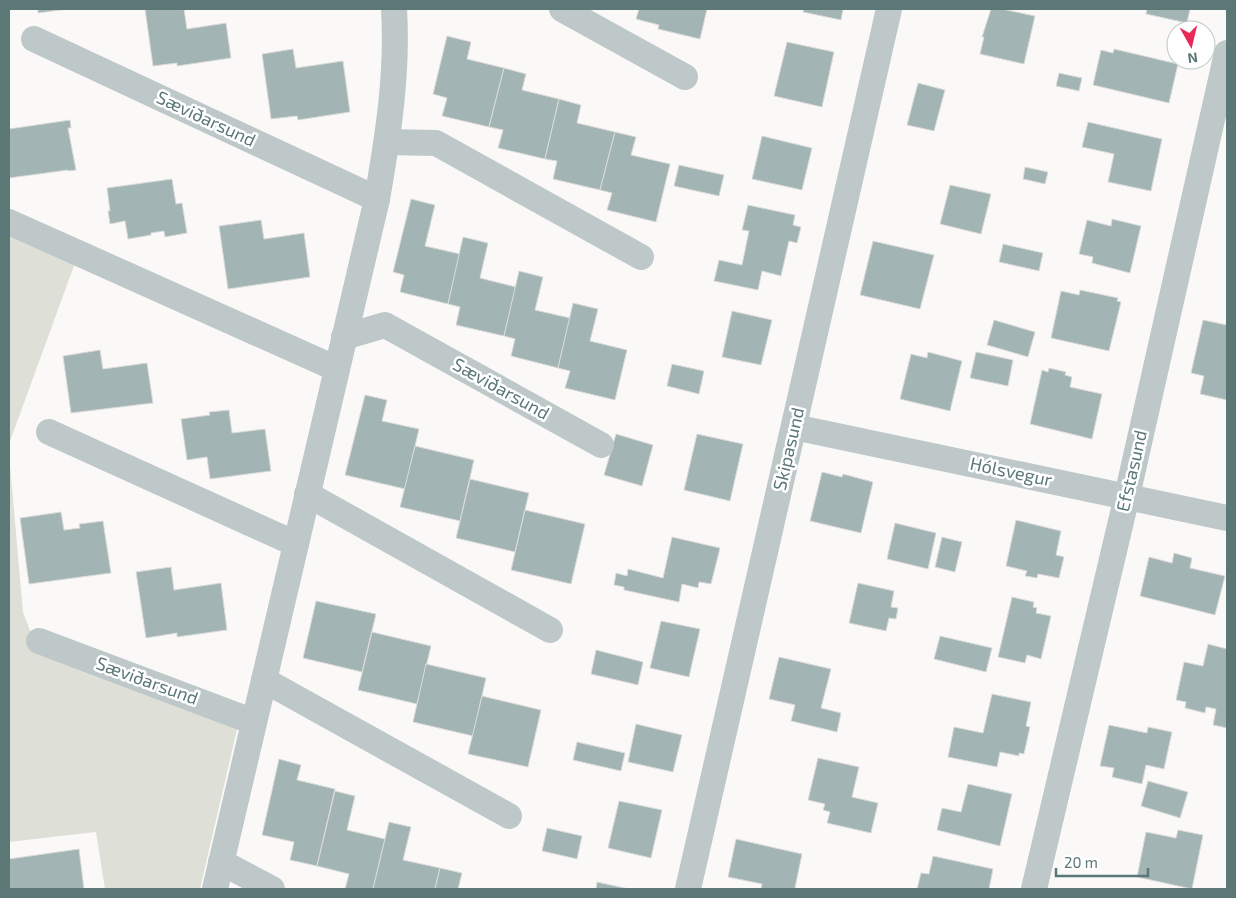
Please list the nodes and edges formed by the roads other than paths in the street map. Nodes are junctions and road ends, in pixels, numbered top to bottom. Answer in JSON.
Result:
{"nodes":[{"id":1,"x":562,"y":9,"type":"edge"},
{"id":2,"x":889,"y":9,"type":"edge"},
{"id":3,"x":391,"y":10,"type":"edge"},
{"id":4,"x":34,"y":39,"type":"dead end"},
{"id":5,"x":1227,"y":53,"type":"edge"},
{"id":6,"x":685,"y":77,"type":"dead end"},
{"id":7,"x":387,"y":142,"type":"junction"},
{"id":8,"x":377,"y":199,"type":"junction"},
{"id":9,"x":9,"y":222,"type":"edge"},
{"id":10,"x":641,"y":257,"type":"dead end"},
{"id":11,"x":344,"y":337,"type":"junction"},
{"id":12,"x":337,"y":369,"type":"junction"},
{"id":13,"x":794,"y":427,"type":"junction"},
{"id":14,"x":49,"y":432,"type":"dead end"},
{"id":15,"x":601,"y":445,"type":"dead end"},
{"id":16,"x":307,"y":494,"type":"junction"},
{"id":17,"x":1127,"y":496,"type":"junction"},
{"id":18,"x":1227,"y":518,"type":"edge"},
{"id":19,"x":296,"y":544,"type":"junction"},
{"id":20,"x":550,"y":630,"type":"dead end"},
{"id":21,"x":39,"y":641,"type":"dead end"},
{"id":22,"x":264,"y":680,"type":"junction"},
{"id":23,"x":254,"y":722,"type":"junction"},
{"id":24,"x":509,"y":816,"type":"dead end"},
{"id":25,"x":221,"y":862,"type":"junction"},
{"id":26,"x":215,"y":889,"type":"edge"},
{"id":27,"x":272,"y":889,"type":"edge"},
{"id":28,"x":688,"y":889,"type":"edge"},
{"id":29,"x":1034,"y":889,"type":"edge"}],
"edges":[{"from":1,"to":6,"type":"street"},
{"from":2,"to":13,"type":"street","name":"Skipasund"},
{"from":3,"to":7,"type":"street"},
{"from":4,"to":8,"type":"street","name":"Sæviðarsund"},
{"from":5,"to":17,"type":"street","name":"Efstasund"},
{"from":7,"to":8,"type":"street"},
{"from":7,"to":10,"type":"street"},
{"from":8,"to":11,"type":"street"},
{"from":9,"to":12,"type":"street"},
{"from":11,"to":12,"type":"street"},
{"from":11,"to":15,"type":"street","name":"Sæviðarsund"},
{"from":12,"to":16,"type":"street"},
{"from":13,"to":17,"type":"street","name":"Hólsvegur"},
{"from":13,"to":28,"type":"street","name":"Skipasund"},
{"from":14,"to":19,"type":"street"},
{"from":16,"to":19,"type":"street"},
{"from":16,"to":20,"type":"street"},
{"from":17,"to":18,"type":"street","name":"Hólsvegur"},
{"from":17,"to":29,"type":"street","name":"Efstasund"},
{"from":19,"to":22,"type":"street"},
{"from":21,"to":23,"type":"street","name":"Sæviðarsund"},
{"from":22,"to":23,"type":"street"},
{"from":22,"to":24,"type":"street"},
{"from":23,"to":25,"type":"street"},
{"from":25,"to":26,"type":"street"},
{"from":25,"to":27,"type":"street"}]}
